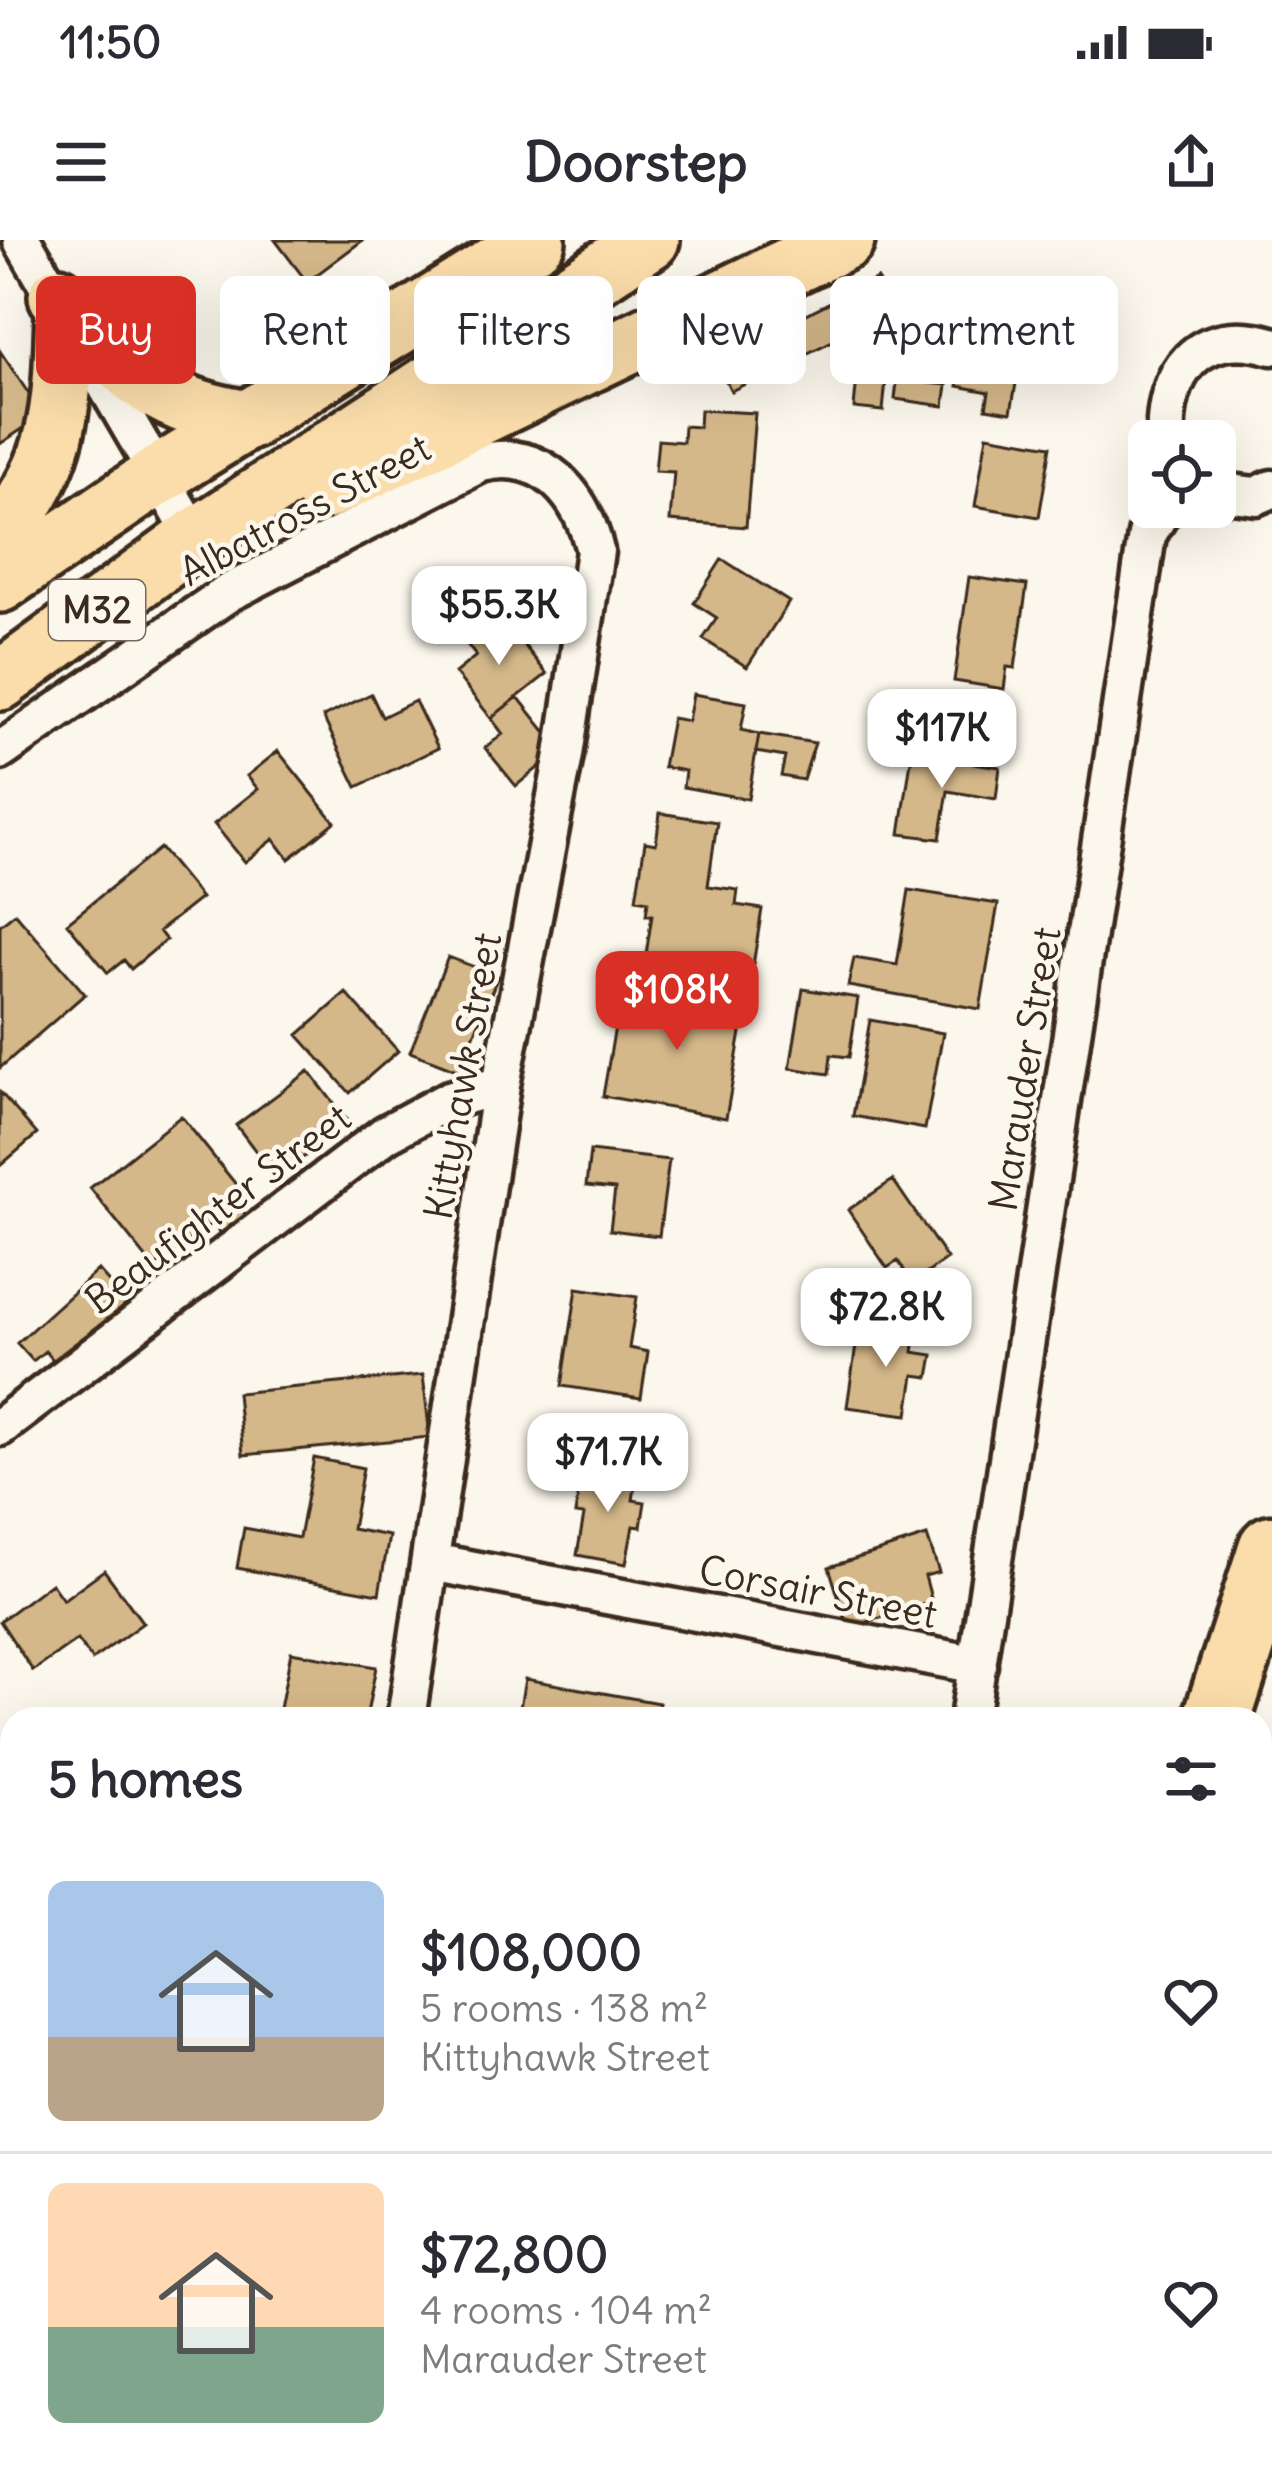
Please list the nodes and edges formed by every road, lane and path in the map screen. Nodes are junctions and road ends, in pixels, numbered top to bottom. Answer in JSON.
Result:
{"nodes":[{"id":1,"x":22,"y":240,"type":"edge"},
{"id":2,"x":536,"y":240,"type":"edge"},
{"id":3,"x":650,"y":240,"type":"edge"},
{"id":4,"x":844,"y":240,"type":"edge"},
{"id":5,"x":45,"y":276,"type":"edge"},
{"id":6,"x":1272,"y":346,"type":"edge"},
{"id":7,"x":62,"y":384,"type":"edge"},
{"id":8,"x":106,"y":384,"type":"edge"},
{"id":9,"x":144,"y":384,"type":"edge"},
{"id":10,"x":250,"y":420,"type":"junction"},
{"id":11,"x":1165,"y":420,"type":"edge"},
{"id":12,"x":32,"y":439,"type":"dead end"},
{"id":13,"x":541,"y":466,"type":"joint"},
{"id":14,"x":156,"y":477,"type":"junction"},
{"id":15,"x":1272,"y":489,"type":"edge"},
{"id":16,"x":1236,"y":494,"type":"edge"},
{"id":17,"x":0,"y":497,"type":"edge"},
{"id":18,"x":1151,"y":528,"type":"edge"},
{"id":19,"x":0,"y":532,"type":"edge"},
{"id":20,"x":196,"y":537,"type":"junction"},
{"id":21,"x":0,"y":583,"type":"edge"},
{"id":22,"x":0,"y":681,"type":"edge"},
{"id":23,"x":0,"y":751,"type":"edge"},
{"id":24,"x":500,"y":1085,"type":"junction"},
{"id":25,"x":0,"y":1427,"type":"edge"},
{"id":26,"x":1272,"y":1549,"type":"edge"},
{"id":27,"x":431,"y":1562,"type":"junction"},
{"id":28,"x":978,"y":1665,"type":"junction"},
{"id":29,"x":408,"y":1707,"type":"edge"},
{"id":30,"x":972,"y":1707,"type":"edge"},
{"id":31,"x":1220,"y":1707,"type":"edge"}],
"edges":[{"from":1,"to":5,"type":"street"},
{"from":2,"to":10,"type":"main road","number":"M32"},
{"from":3,"to":20,"type":"main road","number":"M32"},
{"from":4,"to":20,"type":"main road"},
{"from":6,"to":11,"type":"street"},
{"from":7,"to":19,"type":"main road"},
{"from":8,"to":14,"type":"street"},
{"from":9,"to":10,"type":"main road"},
{"from":10,"to":14,"type":"main road","number":"M32"},
{"from":12,"to":17,"type":"street"},
{"from":13,"to":23,"type":"street","name":"Albatross Street"},
{"from":13,"to":24,"type":"street","name":"Kittyhawk Street"},
{"from":14,"to":20,"type":"street"},
{"from":14,"to":21,"type":"main road","number":"M32"},
{"from":15,"to":16,"type":"street"},
{"from":18,"to":28,"type":"street","name":"Marauder Street"},
{"from":20,"to":22,"type":"main road","number":"M32"},
{"from":24,"to":25,"type":"street","name":"Beaufighter Street"},
{"from":24,"to":27,"type":"street","name":"Kittyhawk Street"},
{"from":26,"to":31,"type":"highway"},
{"from":27,"to":28,"type":"street","name":"Corsair Street"},
{"from":27,"to":29,"type":"street","name":"Kittyhawk Street"},
{"from":28,"to":30,"type":"street","name":"Marauder Street"}]}
